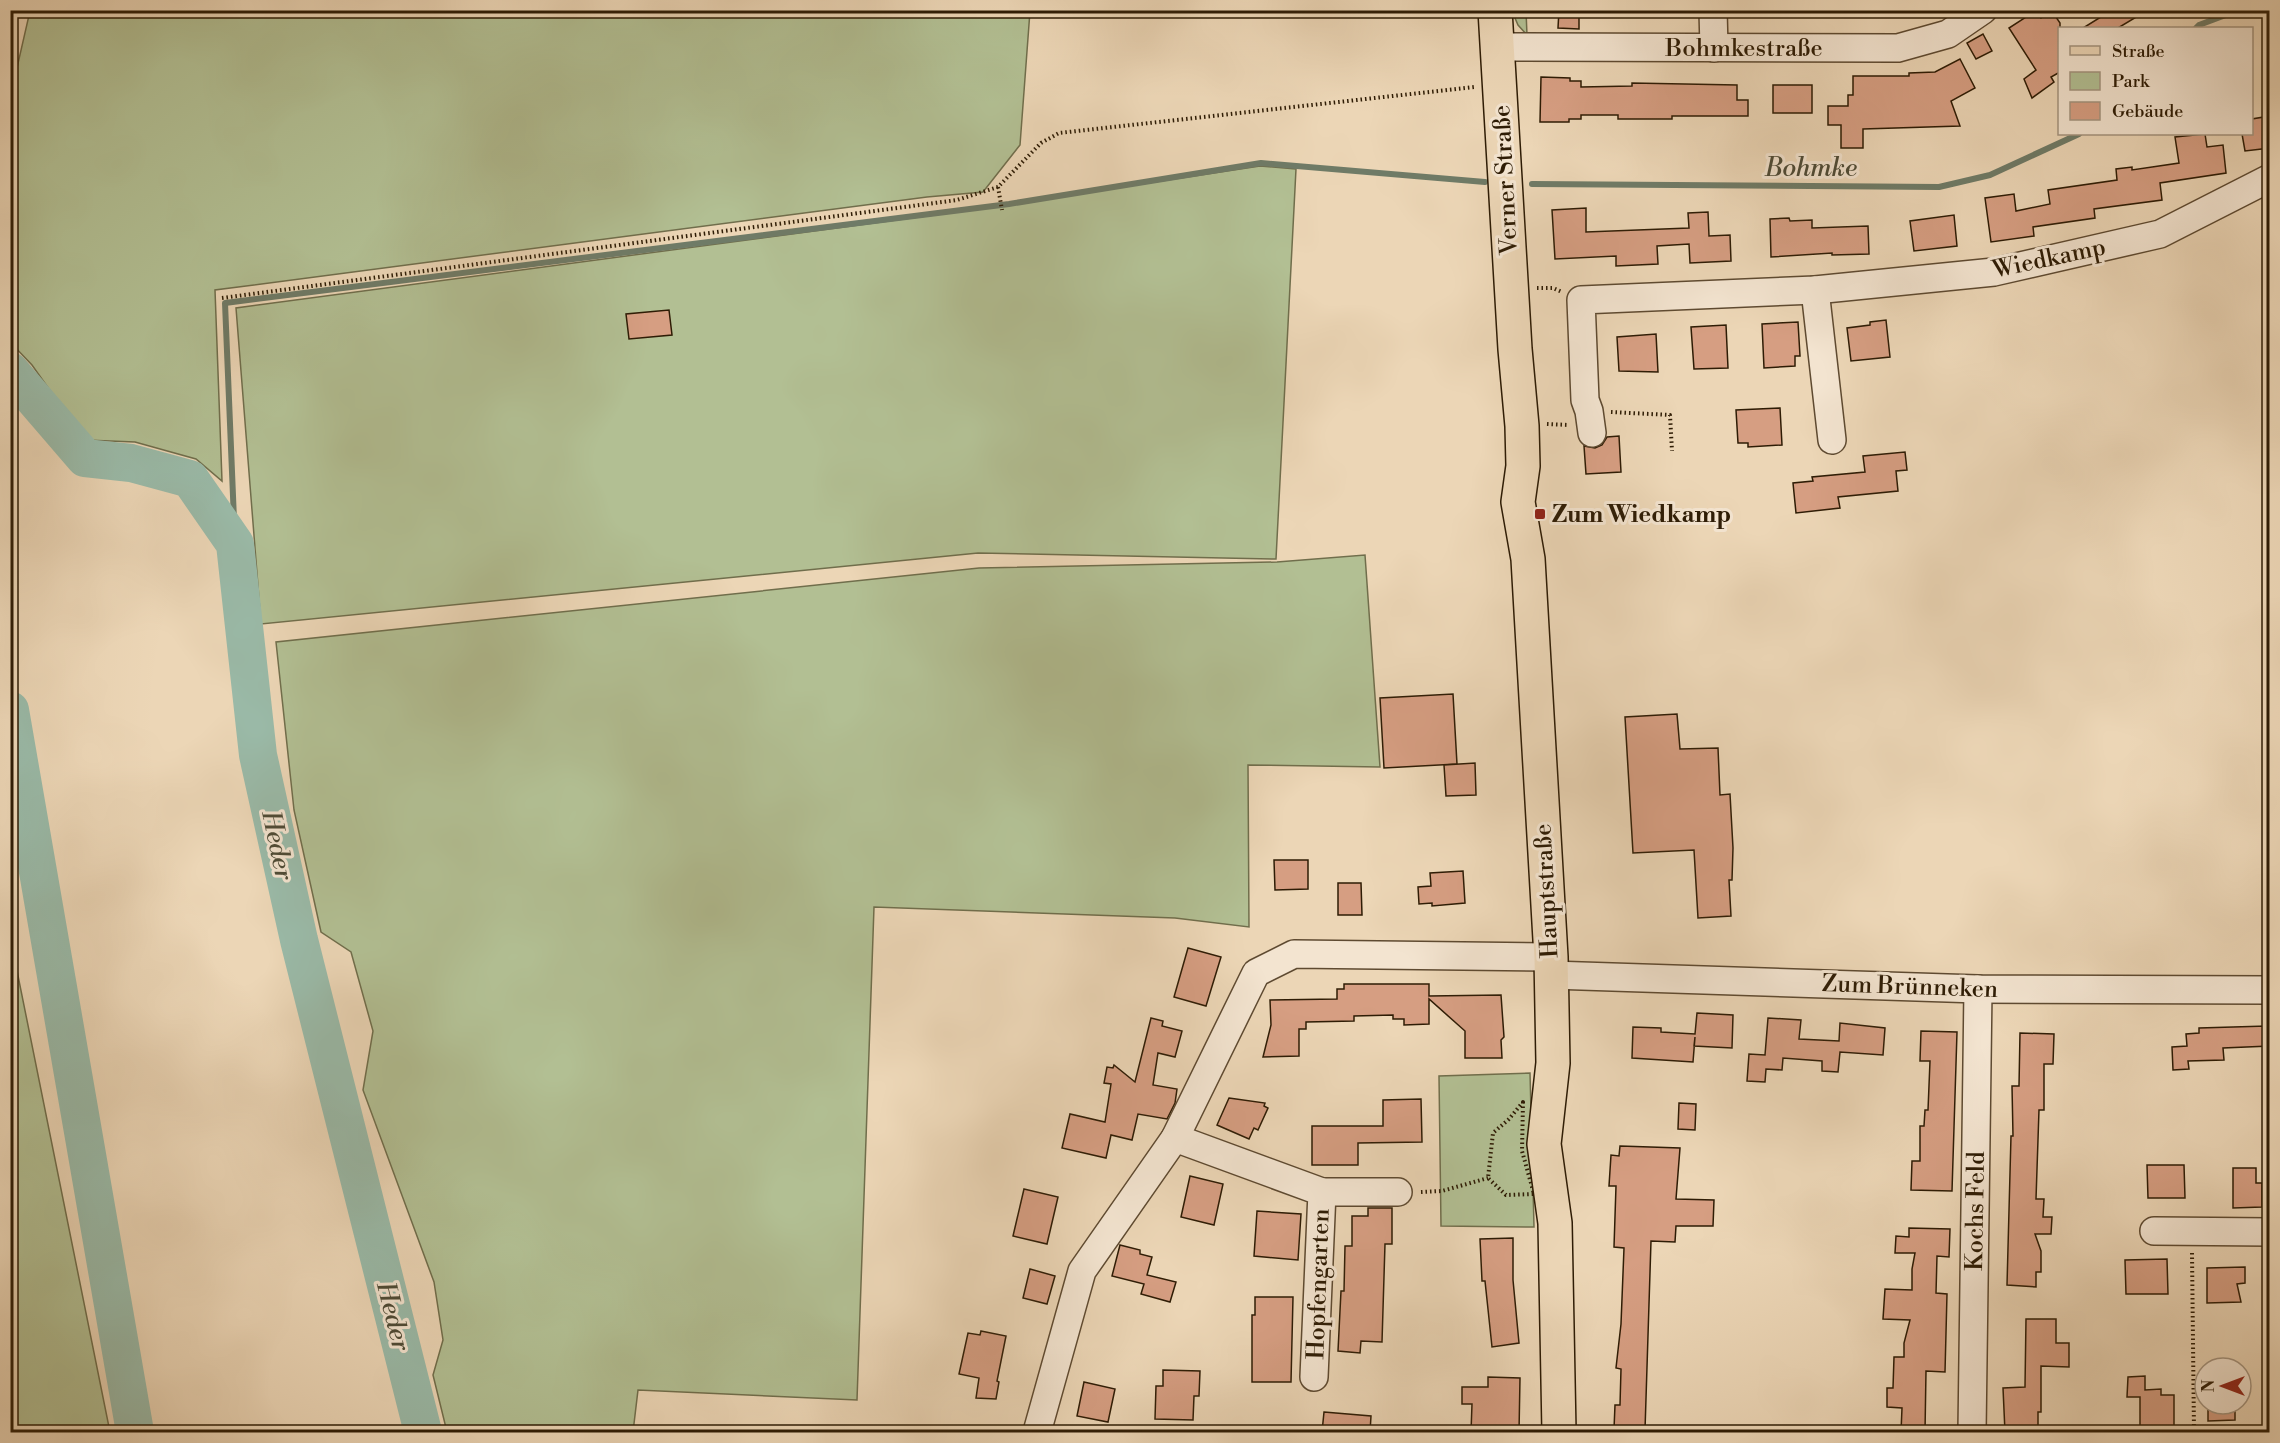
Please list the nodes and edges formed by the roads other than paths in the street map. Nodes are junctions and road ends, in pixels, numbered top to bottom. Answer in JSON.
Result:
{"nodes":[{"id":1,"x":1495,"y":10,"type":"edge"},
{"id":2,"x":1713,"y":10,"type":"edge"},
{"id":3,"x":1983,"y":10,"type":"edge"},
{"id":4,"x":1497,"y":47,"type":"junction"},
{"id":5,"x":1714,"y":48,"type":"junction"},
{"id":6,"x":2270,"y":178,"type":"edge"},
{"id":7,"x":1815,"y":290,"type":"junction"},
{"id":8,"x":1515,"y":350,"type":"joint"},
{"id":9,"x":1588,"y":415,"type":"road end"},
{"id":10,"x":1832,"y":440,"type":"dead end"},
{"id":11,"x":1551,"y":966,"type":"junction"},
{"id":12,"x":1978,"y":989,"type":"junction"},
{"id":13,"x":2270,"y":990,"type":"edge"},
{"id":14,"x":1175,"y":1138,"type":"junction"},
{"id":15,"x":1322,"y":1192,"type":"junction"},
{"id":16,"x":1398,"y":1192,"type":"road end"},
{"id":17,"x":2154,"y":1232,"type":"dead end"},
{"id":18,"x":2270,"y":1232,"type":"edge"},
{"id":19,"x":1314,"y":1377,"type":"dead end"},
{"id":20,"x":1037,"y":1432,"type":"edge"},
{"id":21,"x":1559,"y":1432,"type":"edge"},
{"id":22,"x":1972,"y":1432,"type":"edge"}],
"edges":[{"from":1,"to":4,"type":"main road","name":"Verner Straße"},
{"from":2,"to":5,"type":"street"},
{"from":3,"to":5,"type":"street","name":"Bohmkestraße"},
{"from":4,"to":5,"type":"street","name":"Bohmkestraße"},
{"from":4,"to":8,"type":"main road","name":"Verner Straße"},
{"from":6,"to":7,"type":"street","name":"Wiedkamp"},
{"from":7,"to":9,"type":"street","name":"Wiedkamp"},
{"from":7,"to":10,"type":"street"},
{"from":8,"to":11,"type":"main road","name":"Hauptstraße"},
{"from":11,"to":12,"type":"street","name":"Zum Brünneken"},
{"from":11,"to":14,"type":"street","name":"Zum Brünneken"},
{"from":11,"to":21,"type":"main road","name":"Hauptstraße"},
{"from":12,"to":13,"type":"street","name":"Zum Brünneken"},
{"from":12,"to":22,"type":"street","name":"Kochs Feld"},
{"from":14,"to":15,"type":"street","name":"Hopfengarten"},
{"from":14,"to":20,"type":"street","name":"Zum Brünneken"},
{"from":15,"to":16,"type":"street","name":"Hopfengarten"},
{"from":15,"to":19,"type":"street","name":"Hopfengarten"},
{"from":17,"to":18,"type":"street"}]}
